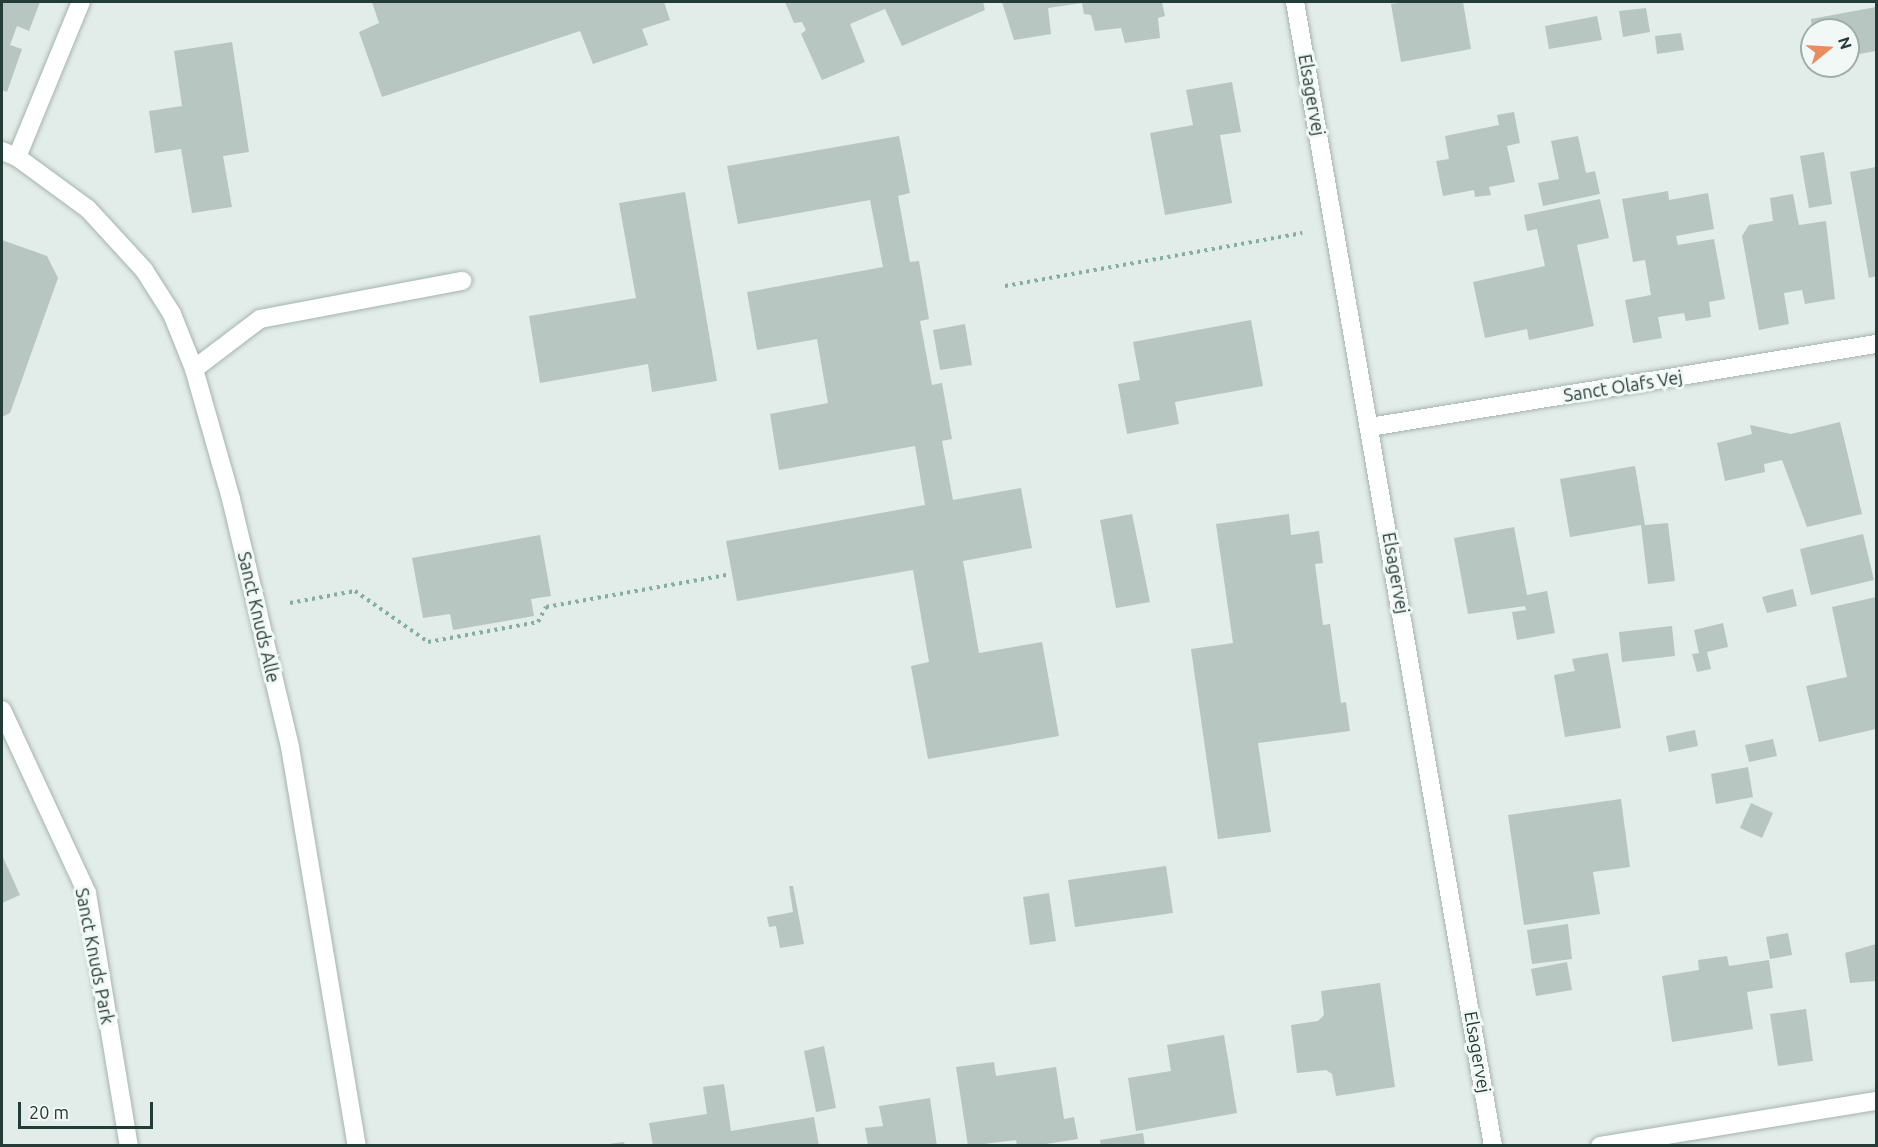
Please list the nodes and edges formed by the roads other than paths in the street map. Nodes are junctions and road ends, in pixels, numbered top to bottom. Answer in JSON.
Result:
{"nodes":[{"id":1,"x":81,"y":2,"type":"edge"},
{"id":2,"x":1295,"y":2,"type":"edge"},
{"id":3,"x":9,"y":154,"type":"edge"},
{"id":4,"x":462,"y":281,"type":"dead end"},
{"id":5,"x":1876,"y":344,"type":"edge"},
{"id":6,"x":194,"y":369,"type":"junction"},
{"id":7,"x":1370,"y":427,"type":"junction"},
{"id":8,"x":2,"y":710,"type":"edge"},
{"id":9,"x":1876,"y":1101,"type":"edge"},
{"id":10,"x":129,"y":1146,"type":"edge"},
{"id":11,"x":357,"y":1146,"type":"edge"},
{"id":12,"x":1493,"y":1146,"type":"edge"},
{"id":13,"x":1600,"y":1146,"type":"edge"}],
"edges":[{"from":1,"to":3,"type":"street","name":"Sanct Knuds Alle"},
{"from":2,"to":7,"type":"street","name":"Elsagervej"},
{"from":3,"to":6,"type":"street","name":"Sanct Knuds Alle"},
{"from":4,"to":6,"type":"street"},
{"from":5,"to":7,"type":"street","name":"Sanct Olafs Vej"},
{"from":6,"to":11,"type":"street","name":"Sanct Knuds Alle"},
{"from":7,"to":12,"type":"street","name":"Elsagervej"},
{"from":8,"to":10,"type":"street","name":"Sanct Knuds Park"},
{"from":9,"to":13,"type":"street"}]}
